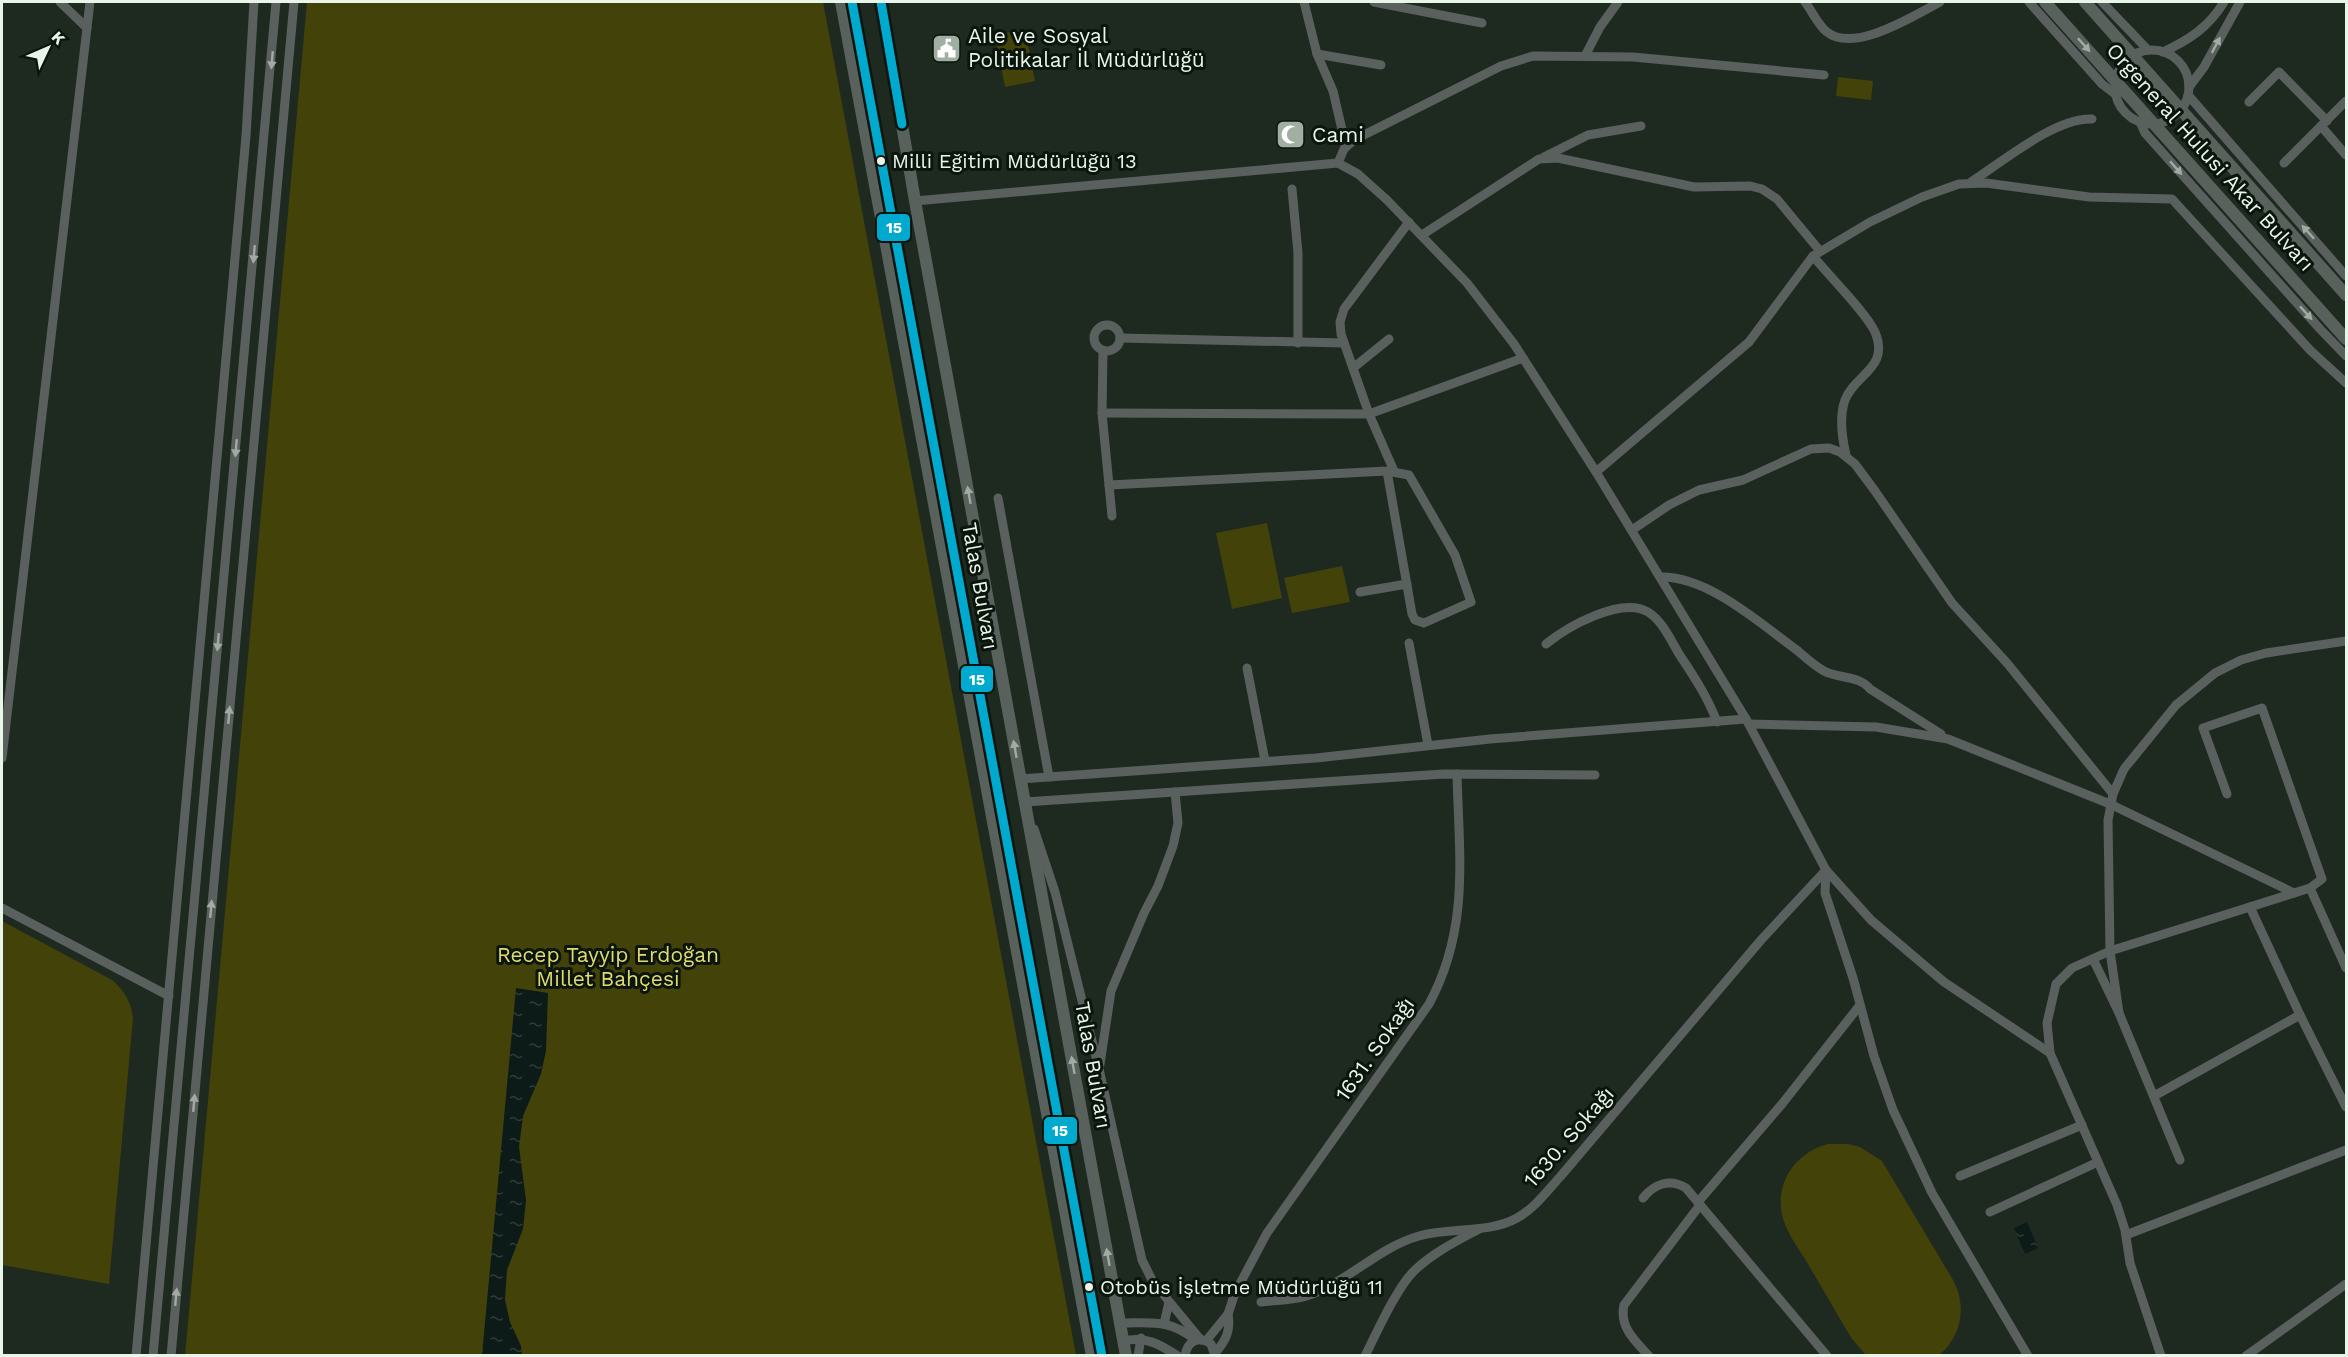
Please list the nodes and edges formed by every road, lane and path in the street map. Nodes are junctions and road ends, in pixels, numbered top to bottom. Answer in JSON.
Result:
{"nodes":[{"id":1,"x":60,"y":2,"type":"edge"},
{"id":2,"x":90,"y":2,"type":"edge"},
{"id":3,"x":254,"y":2,"type":"edge"},
{"id":4,"x":276,"y":2,"type":"edge"},
{"id":5,"x":294,"y":2,"type":"edge"},
{"id":6,"x":841,"y":2,"type":"edge"},
{"id":7,"x":852,"y":2,"type":"edge"},
{"id":8,"x":881,"y":2,"type":"edge"},
{"id":9,"x":1304,"y":2,"type":"edge"},
{"id":10,"x":1374,"y":2,"type":"edge"},
{"id":11,"x":1618,"y":2,"type":"edge"},
{"id":12,"x":1805,"y":2,"type":"edge"},
{"id":13,"x":1940,"y":2,"type":"edge"},
{"id":14,"x":2029,"y":2,"type":"edge"},
{"id":15,"x":2045,"y":2,"type":"edge"},
{"id":16,"x":2085,"y":2,"type":"edge"},
{"id":17,"x":2102,"y":2,"type":"edge"},
{"id":18,"x":2224,"y":2,"type":"edge"},
{"id":19,"x":2240,"y":2,"type":"edge"},
{"id":20,"x":1482,"y":24,"type":"dead end"},
{"id":21,"x":87,"y":28,"type":"junction"},
{"id":22,"x":2148,"y":50,"type":"junction"},
{"id":23,"x":2163,"y":52,"type":"junction"},
{"id":24,"x":1317,"y":54,"type":"junction"},
{"id":25,"x":1584,"y":56,"type":"junction"},
{"id":26,"x":1381,"y":65,"type":"dead end"},
{"id":27,"x":1824,"y":75,"type":"dead end"},
{"id":28,"x":2188,"y":91,"type":"junction"},
{"id":29,"x":2115,"y":94,"type":"junction"},
{"id":30,"x":2346,"y":101,"type":"edge"},
{"id":31,"x":2249,"y":102,"type":"dead end"},
{"id":32,"x":2092,"y":119,"type":"dead end"},
{"id":33,"x":2140,"y":122,"type":"junction"},
{"id":34,"x":2324,"y":123,"type":"junction"},
{"id":35,"x":1641,"y":126,"type":"dead end"},
{"id":36,"x":1346,"y":147,"type":"junction"},
{"id":37,"x":2346,"y":155,"type":"edge"},
{"id":38,"x":1539,"y":159,"type":"junction"},
{"id":39,"x":1338,"y":162,"type":"junction"},
{"id":40,"x":2284,"y":163,"type":"dead end"},
{"id":41,"x":1969,"y":183,"type":"junction"},
{"id":42,"x":1292,"y":189,"type":"dead end"},
{"id":43,"x":915,"y":201,"type":"junction"},
{"id":44,"x":1409,"y":222,"type":"junction"},
{"id":45,"x":1422,"y":235,"type":"junction"},
{"id":46,"x":1817,"y":254,"type":"junction"},
{"id":47,"x":2346,"y":276,"type":"edge"},
{"id":48,"x":2346,"y":295,"type":"edge"},
{"id":49,"x":1120,"y":338,"type":"junction"},
{"id":50,"x":1389,"y":339,"type":"dead end"},
{"id":51,"x":2346,"y":339,"type":"edge"},
{"id":52,"x":1298,"y":343,"type":"junction"},
{"id":53,"x":1344,"y":343,"type":"junction"},
{"id":54,"x":1104,"y":351,"type":"junction"},
{"id":55,"x":2346,"y":356,"type":"edge"},
{"id":56,"x":1523,"y":358,"type":"junction"},
{"id":57,"x":1353,"y":368,"type":"junction"},
{"id":58,"x":2346,"y":382,"type":"edge"},
{"id":59,"x":1102,"y":413,"type":"junction"},
{"id":60,"x":1369,"y":414,"type":"junction"},
{"id":61,"x":1846,"y":455,"type":"junction"},
{"id":62,"x":1390,"y":471,"type":"junction"},
{"id":63,"x":1596,"y":472,"type":"junction"},
{"id":64,"x":1109,"y":485,"type":"junction"},
{"id":65,"x":998,"y":498,"type":"dead end"},
{"id":66,"x":1112,"y":516,"type":"dead end"},
{"id":67,"x":1632,"y":530,"type":"junction"},
{"id":68,"x":1661,"y":578,"type":"junction"},
{"id":69,"x":1407,"y":584,"type":"junction"},
{"id":70,"x":1360,"y":592,"type":"dead end"},
{"id":71,"x":2346,"y":641,"type":"edge"},
{"id":72,"x":1409,"y":642,"type":"dead end"},
{"id":73,"x":1546,"y":644,"type":"dead end"},
{"id":74,"x":1247,"y":668,"type":"dead end"},
{"id":75,"x":1716,"y":722,"type":"junction"},
{"id":76,"x":1747,"y":722,"type":"junction"},
{"id":77,"x":1948,"y":739,"type":"junction"},
{"id":78,"x":1428,"y":746,"type":"junction"},
{"id":79,"x":2,"y":758,"type":"edge"},
{"id":80,"x":1265,"y":761,"type":"junction"},
{"id":81,"x":1457,"y":774,"type":"junction"},
{"id":82,"x":1595,"y":775,"type":"dead end"},
{"id":83,"x":1049,"y":777,"type":"junction"},
{"id":84,"x":1020,"y":779,"type":"junction"},
{"id":85,"x":1174,"y":792,"type":"junction"},
{"id":86,"x":2113,"y":794,"type":"junction"},
{"id":87,"x":2227,"y":794,"type":"dead end"},
{"id":88,"x":1025,"y":802,"type":"junction"},
{"id":89,"x":2110,"y":804,"type":"junction"},
{"id":90,"x":1826,"y":870,"type":"junction"},
{"id":91,"x":2310,"y":888,"type":"junction"},
{"id":92,"x":2294,"y":893,"type":"junction"},
{"id":93,"x":2250,"y":907,"type":"junction"},
{"id":94,"x":2,"y":908,"type":"edge"},
{"id":95,"x":2110,"y":951,"type":"junction"},
{"id":96,"x":2093,"y":959,"type":"junction"},
{"id":97,"x":2346,"y":968,"type":"edge"},
{"id":98,"x":169,"y":996,"type":"junction"},
{"id":99,"x":1860,"y":1005,"type":"junction"},
{"id":100,"x":2119,"y":1013,"type":"junction"},
{"id":101,"x":2300,"y":1015,"type":"junction"},
{"id":102,"x":2050,"y":1053,"type":"junction"},
{"id":103,"x":1099,"y":1069,"type":"junction"},
{"id":104,"x":2154,"y":1096,"type":"junction"},
{"id":105,"x":2346,"y":1107,"type":"edge"},
{"id":106,"x":2082,"y":1125,"type":"junction"},
{"id":107,"x":2346,"y":1150,"type":"edge"},
{"id":108,"x":2180,"y":1160,"type":"dead end"},
{"id":109,"x":2098,"y":1162,"type":"junction"},
{"id":110,"x":1960,"y":1176,"type":"dead end"},
{"id":111,"x":1643,"y":1198,"type":"dead end"},
{"id":112,"x":1699,"y":1204,"type":"junction"},
{"id":113,"x":1990,"y":1212,"type":"dead end"},
{"id":114,"x":1481,"y":1228,"type":"junction"},
{"id":115,"x":2126,"y":1235,"type":"junction"},
{"id":116,"x":2346,"y":1284,"type":"edge"},
{"id":117,"x":1169,"y":1302,"type":"junction"},
{"id":118,"x":1262,"y":1302,"type":"dead end"},
{"id":119,"x":1228,"y":1314,"type":"junction"},
{"id":120,"x":1120,"y":1323,"type":"junction"},
{"id":121,"x":1164,"y":1324,"type":"junction"},
{"id":122,"x":1141,"y":1338,"type":"junction"},
{"id":123,"x":1201,"y":1340,"type":"junction"},
{"id":124,"x":1123,"y":1341,"type":"junction"},
{"id":125,"x":1215,"y":1354,"type":"edge"},
{"id":126,"x":136,"y":1356,"type":"edge"},
{"id":127,"x":153,"y":1356,"type":"edge"},
{"id":128,"x":171,"y":1356,"type":"edge"},
{"id":129,"x":1092,"y":1356,"type":"edge"},
{"id":130,"x":1102,"y":1356,"type":"edge"},
{"id":131,"x":1126,"y":1356,"type":"edge"},
{"id":132,"x":1138,"y":1356,"type":"edge"},
{"id":133,"x":1178,"y":1356,"type":"edge"},
{"id":134,"x":1185,"y":1356,"type":"edge"},
{"id":135,"x":1365,"y":1356,"type":"edge"},
{"id":136,"x":1649,"y":1356,"type":"edge"},
{"id":137,"x":1827,"y":1356,"type":"edge"},
{"id":138,"x":2028,"y":1356,"type":"edge"},
{"id":139,"x":2162,"y":1356,"type":"edge"},
{"id":140,"x":2246,"y":1356,"type":"edge"}],
"edges":[{"from":1,"to":21,"type":"street"},
{"from":2,"to":21,"type":"street"},
{"from":3,"to":98,"type":"street"},
{"from":4,"to":127,"type":"street","one_way":true},
{"from":128,"to":5,"type":"street","one_way":true},
{"from":6,"to":129,"type":"main road"},
{"from":7,"to":130,"type":"main road","name":"Talas Bulvarı"},
{"from":8,"to":43,"type":"main road","name":"Talas Bulvarı"},
{"from":9,"to":24,"type":"street"},
{"from":10,"to":20,"type":"street"},
{"from":11,"to":25,"type":"street"},
{"from":12,"to":13,"type":"street"},
{"from":14,"to":29,"type":"street"},
{"from":15,"to":51,"type":"main road","name":"Orgeneral Hulusi Akar Bulvarı","one_way":true},
{"from":16,"to":48,"type":"main road","name":"Orgeneral Hulusi Akar Bulvarı"},
{"from":17,"to":22,"type":"street"},
{"from":18,"to":23,"type":"street"},
{"from":28,"to":19,"type":"street","one_way":true},
{"from":21,"to":79,"type":"street"},
{"from":22,"to":23,"type":"street"},
{"from":22,"to":29,"type":"street"},
{"from":23,"to":28,"type":"street"},
{"from":24,"to":26,"type":"street"},
{"from":24,"to":36,"type":"street"},
{"from":25,"to":27,"type":"street"},
{"from":25,"to":36,"type":"street"},
{"from":28,"to":33,"type":"street"},
{"from":47,"to":28,"type":"street","one_way":true},
{"from":29,"to":33,"type":"street"},
{"from":30,"to":34,"type":"street"},
{"from":31,"to":34,"type":"street"},
{"from":32,"to":41,"type":"street"},
{"from":33,"to":55,"type":"street","one_way":true},
{"from":34,"to":37,"type":"street"},
{"from":34,"to":40,"type":"street"},
{"from":35,"to":38,"type":"street"},
{"from":36,"to":39,"type":"street"},
{"from":38,"to":45,"type":"street"},
{"from":38,"to":46,"type":"street"},
{"from":39,"to":43,"type":"street"},
{"from":39,"to":44,"type":"street"},
{"from":41,"to":46,"type":"street"},
{"from":41,"to":58,"type":"street"},
{"from":42,"to":52,"type":"street"},
{"from":84,"to":43,"type":"main road","name":"Talas Bulvarı","one_way":true},
{"from":44,"to":45,"type":"street"},
{"from":44,"to":53,"type":"street"},
{"from":45,"to":56,"type":"street"},
{"from":46,"to":61,"type":"street"},
{"from":46,"to":63,"type":"street"},
{"from":49,"to":52,"type":"street"},
{"from":49,"to":54,"type":"street"},
{"from":49,"to":54,"type":"street"},
{"from":50,"to":57,"type":"street"},
{"from":52,"to":53,"type":"street"},
{"from":53,"to":57,"type":"street"},
{"from":54,"to":59,"type":"street"},
{"from":56,"to":60,"type":"street"},
{"from":56,"to":63,"type":"street"},
{"from":57,"to":60,"type":"street"},
{"from":59,"to":60,"type":"street"},
{"from":59,"to":64,"type":"street"},
{"from":60,"to":62,"type":"street"},
{"from":61,"to":67,"type":"street"},
{"from":61,"to":86,"type":"street"},
{"from":62,"to":64,"type":"street"},
{"from":62,"to":69,"type":"street"},
{"from":62,"to":69,"type":"street"},
{"from":63,"to":67,"type":"street"},
{"from":64,"to":66,"type":"street"},
{"from":65,"to":83,"type":"street"},
{"from":67,"to":68,"type":"street"},
{"from":68,"to":76,"type":"street"},
{"from":68,"to":77,"type":"street"},
{"from":69,"to":70,"type":"street"},
{"from":71,"to":86,"type":"street"},
{"from":72,"to":78,"type":"street"},
{"from":73,"to":75,"type":"street"},
{"from":74,"to":80,"type":"street"},
{"from":75,"to":76,"type":"street"},
{"from":75,"to":78,"type":"street"},
{"from":76,"to":77,"type":"street"},
{"from":76,"to":90,"type":"street"},
{"from":77,"to":89,"type":"street"},
{"from":78,"to":80,"type":"street"},
{"from":80,"to":83,"type":"street"},
{"from":81,"to":82,"type":"street"},
{"from":81,"to":85,"type":"street"},
{"from":81,"to":119,"type":"street","name":"1631. Sokağı"},
{"from":83,"to":84,"type":"street"},
{"from":84,"to":88,"type":"main road","name":"Talas Bulvarı"},
{"from":85,"to":88,"type":"street"},
{"from":85,"to":103,"type":"street"},
{"from":86,"to":89,"type":"street"},
{"from":87,"to":91,"type":"street"},
{"from":88,"to":103,"type":"street"},
{"from":120,"to":88,"type":"main road","name":"Talas Bulvarı","one_way":true},
{"from":89,"to":92,"type":"street"},
{"from":89,"to":95,"type":"street"},
{"from":90,"to":99,"type":"street"},
{"from":90,"to":102,"type":"street"},
{"from":90,"to":114,"type":"street","name":"1630. Sokağı"},
{"from":91,"to":92,"type":"street"},
{"from":91,"to":97,"type":"street"},
{"from":92,"to":93,"type":"street"},
{"from":93,"to":95,"type":"street"},
{"from":93,"to":101,"type":"street"},
{"from":94,"to":98,"type":"street"},
{"from":95,"to":96,"type":"street"},
{"from":95,"to":100,"type":"street"},
{"from":96,"to":100,"type":"street"},
{"from":96,"to":102,"type":"street"},
{"from":98,"to":126,"type":"street"},
{"from":99,"to":112,"type":"street"},
{"from":99,"to":138,"type":"street"},
{"from":100,"to":104,"type":"street"},
{"from":101,"to":104,"type":"street"},
{"from":101,"to":105,"type":"street"},
{"from":102,"to":106,"type":"street"},
{"from":103,"to":117,"type":"street"},
{"from":104,"to":108,"type":"street"},
{"from":106,"to":109,"type":"street"},
{"from":106,"to":110,"type":"street"},
{"from":107,"to":115,"type":"street"},
{"from":109,"to":113,"type":"street"},
{"from":109,"to":115,"type":"street"},
{"from":111,"to":112,"type":"street"},
{"from":112,"to":136,"type":"street"},
{"from":112,"to":137,"type":"street"},
{"from":114,"to":118,"type":"street","name":"1630. Sokağı"},
{"from":114,"to":135,"type":"street"},
{"from":115,"to":139,"type":"street"},
{"from":116,"to":140,"type":"street"},
{"from":117,"to":121,"type":"street"},
{"from":117,"to":123,"type":"street"},
{"from":119,"to":123,"type":"street","name":"1631. Sokağı"},
{"from":119,"to":125,"type":"street","name":"1631. Sokağı"},
{"from":120,"to":121,"type":"street"},
{"from":120,"to":124,"type":"main road","name":"Talas Bulvarı"},
{"from":121,"to":123,"type":"street"},
{"from":122,"to":124,"type":"street"},
{"from":122,"to":132,"type":"street"},
{"from":122,"to":133,"type":"street"},
{"from":123,"to":125,"type":"street"},
{"from":123,"to":134,"type":"street","name":"1631. Sokağı"},
{"from":124,"to":131,"type":"main road","name":"Talas Bulvarı"}]}
